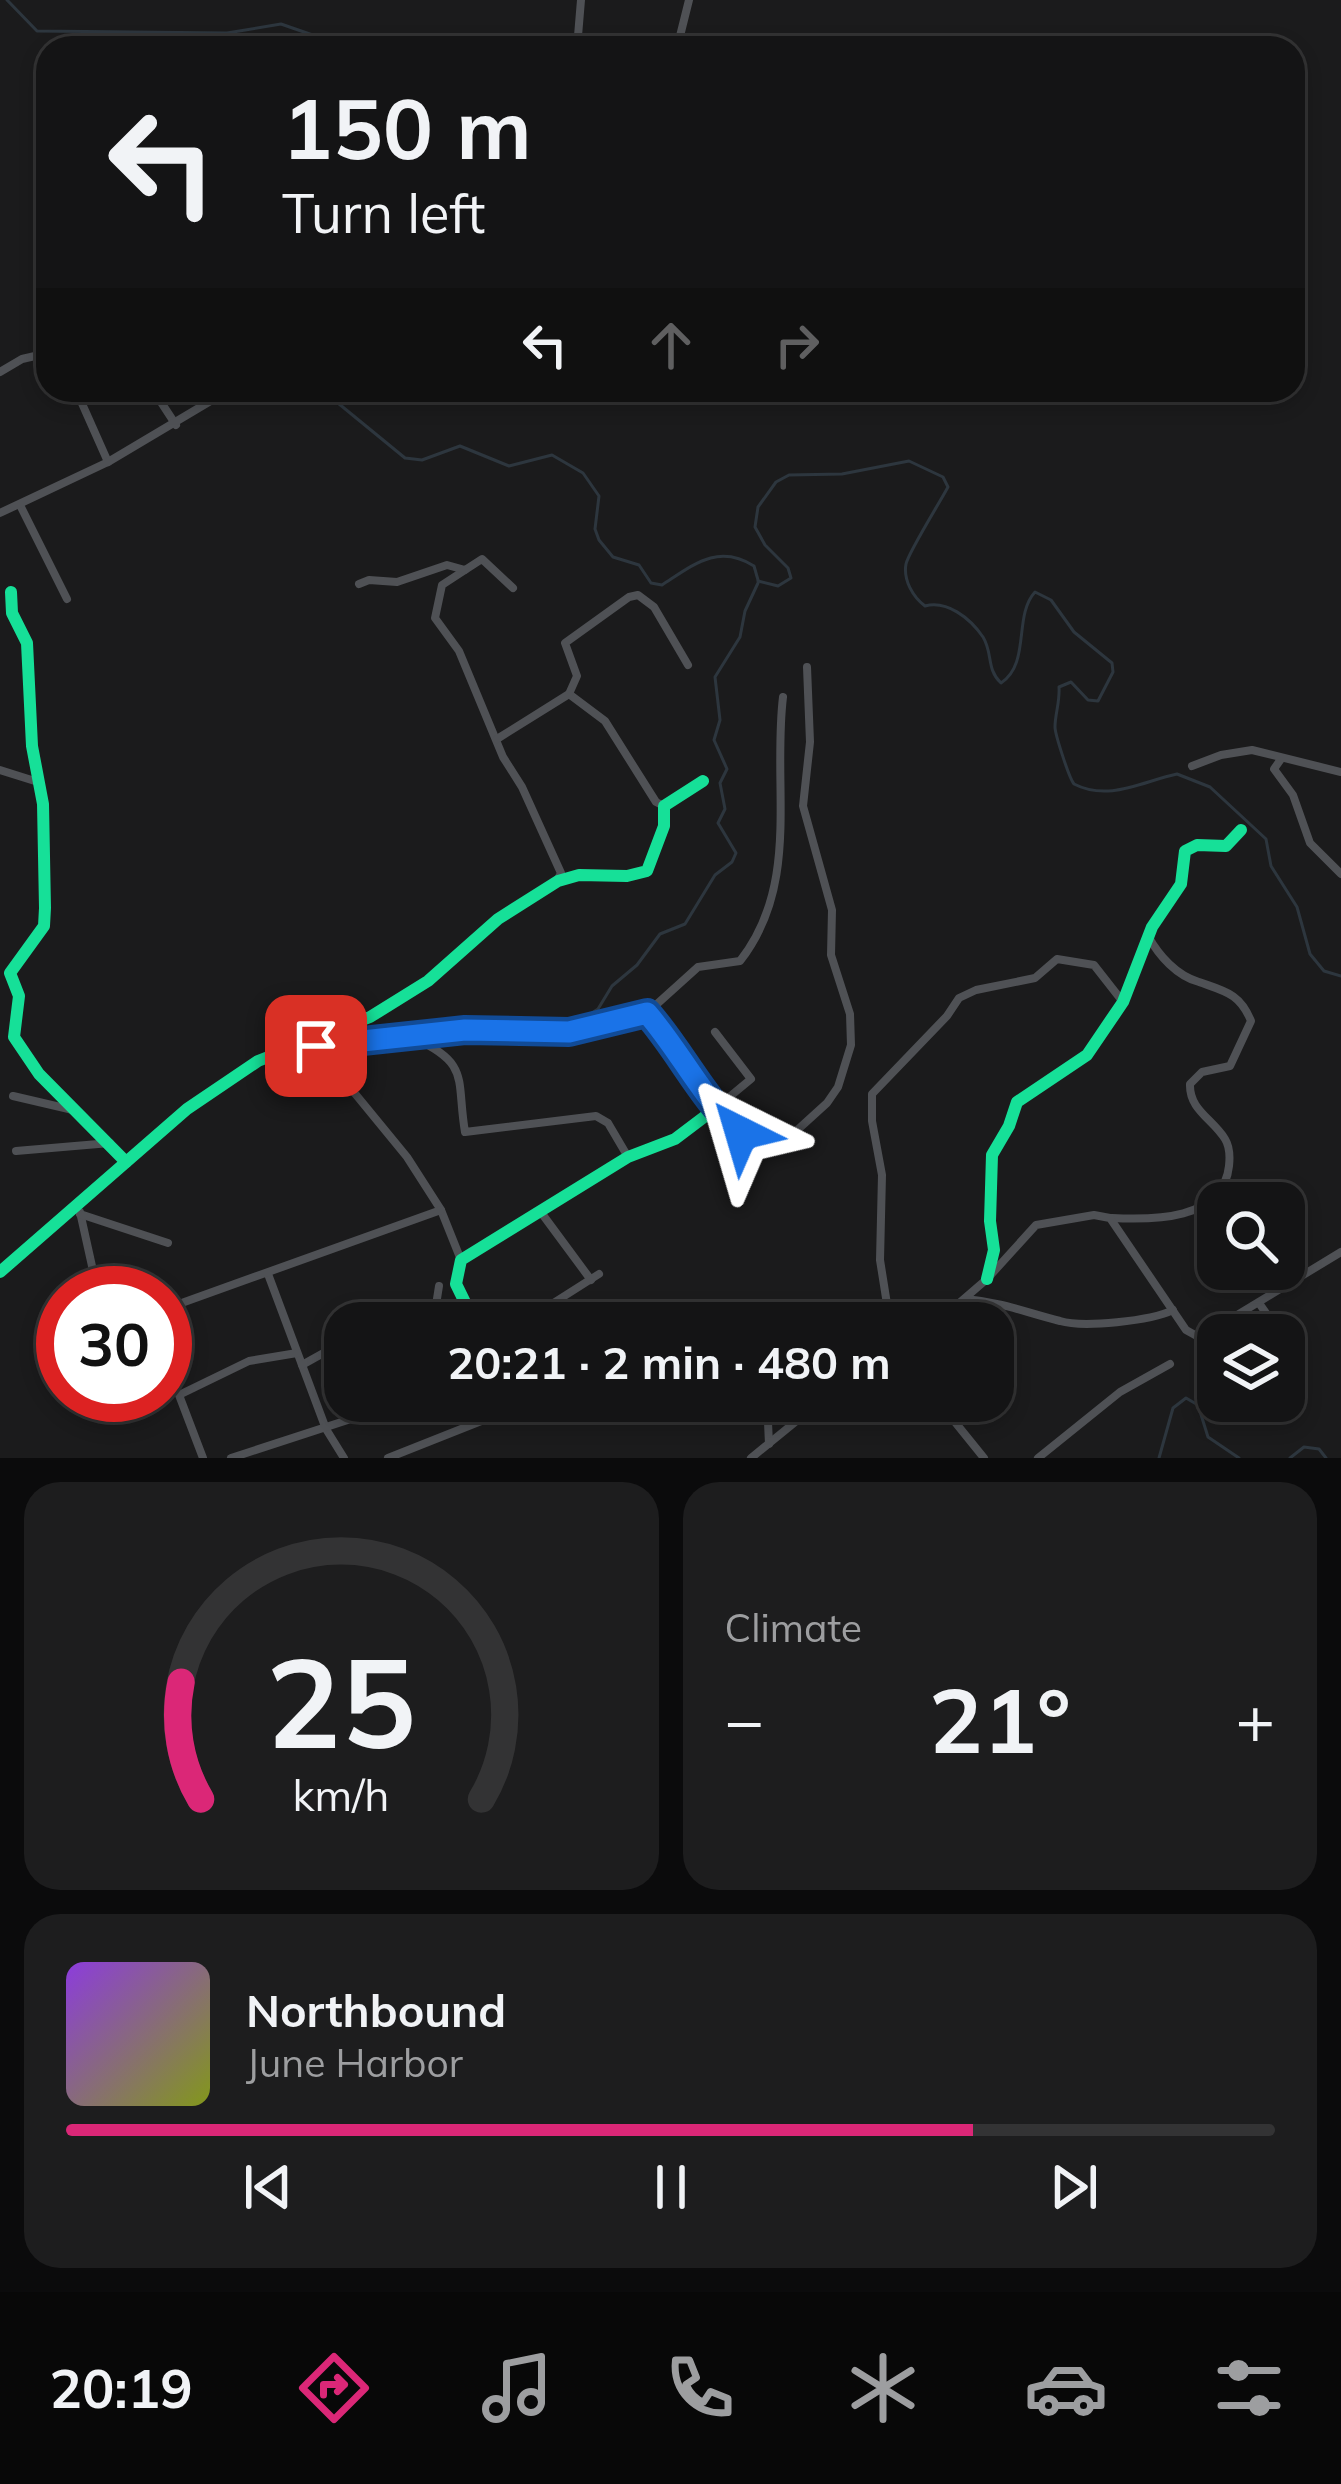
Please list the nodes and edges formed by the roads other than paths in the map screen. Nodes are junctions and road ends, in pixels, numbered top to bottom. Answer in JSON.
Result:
{"nodes":[{"id":1,"x":581,"y":0,"type":"edge"},
{"id":2,"x":688,"y":0,"type":"edge"},
{"id":3,"x":578,"y":36,"type":"edge"},
{"id":4,"x":680,"y":36,"type":"edge"},
{"id":5,"x":36,"y":356,"type":"edge"},
{"id":6,"x":0,"y":372,"type":"edge"},
{"id":7,"x":81,"y":402,"type":"edge"},
{"id":8,"x":161,"y":402,"type":"edge"},
{"id":9,"x":211,"y":402,"type":"edge"},
{"id":10,"x":176,"y":425,"type":"junction"},
{"id":11,"x":108,"y":462,"type":"junction"},
{"id":12,"x":20,"y":505,"type":"junction"},
{"id":13,"x":0,"y":513,"type":"edge"},
{"id":14,"x":465,"y":570,"type":"junction"},
{"id":15,"x":359,"y":584,"type":"dead end"},
{"id":16,"x":513,"y":588,"type":"dead end"},
{"id":17,"x":11,"y":592,"type":"dead end"},
{"id":18,"x":67,"y":598,"type":"dead end"},
{"id":19,"x":688,"y":665,"type":"dead end"},
{"id":20,"x":808,"y":667,"type":"dead end"},
{"id":21,"x":569,"y":694,"type":"junction"},
{"id":22,"x":783,"y":697,"type":"dead end"},
{"id":23,"x":497,"y":739,"type":"junction"},
{"id":24,"x":1282,"y":758,"type":"junction"},
{"id":25,"x":1192,"y":766,"type":"dead end"},
{"id":26,"x":0,"y":770,"type":"edge"},
{"id":27,"x":1341,"y":772,"type":"edge"},
{"id":28,"x":703,"y":781,"type":"dead end"},
{"id":29,"x":40,"y":782,"type":"junction"},
{"id":30,"x":664,"y":806,"type":"junction"},
{"id":31,"x":1241,"y":830,"type":"dead end"},
{"id":32,"x":1341,"y":874,"type":"edge"},
{"id":33,"x":558,"y":880,"type":"junction"},
{"id":34,"x":1148,"y":937,"type":"junction"},
{"id":35,"x":1123,"y":1002,"type":"junction"},
{"id":36,"x":647,"y":1013,"type":"junction"},
{"id":37,"x":715,"y":1032,"type":"dead end"},
{"id":38,"x":413,"y":1037,"type":"junction"},
{"id":39,"x":316,"y":1046,"type":"junction"},
{"id":40,"x":280,"y":1049,"type":"junction"},
{"id":41,"x":13,"y":1096,"type":"dead end"},
{"id":42,"x":716,"y":1108,"type":"junction"},
{"id":43,"x":81,"y":1111,"type":"junction"},
{"id":44,"x":112,"y":1142,"type":"junction"},
{"id":45,"x":16,"y":1151,"type":"dead end"},
{"id":46,"x":628,"y":1156,"type":"junction"},
{"id":47,"x":126,"y":1162,"type":"junction"},
{"id":48,"x":79,"y":1210,"type":"junction"},
{"id":49,"x":441,"y":1210,"type":"junction"},
{"id":50,"x":540,"y":1211,"type":"junction"},
{"id":51,"x":1110,"y":1218,"type":"junction"},
{"id":52,"x":168,"y":1244,"type":"dead end"},
{"id":53,"x":1341,"y":1252,"type":"edge"},
{"id":54,"x":461,"y":1260,"type":"junction"},
{"id":55,"x":92,"y":1266,"type":"edge"},
{"id":56,"x":0,"y":1272,"type":"edge"},
{"id":57,"x":268,"y":1274,"type":"junction"},
{"id":58,"x":987,"y":1279,"type":"junction"},
{"id":59,"x":439,"y":1286,"type":"dead end"},
{"id":60,"x":192,"y":1299,"type":"edge"},
{"id":61,"x":964,"y":1299,"type":"junction"},
{"id":62,"x":436,"y":1302,"type":"edge"},
{"id":63,"x":465,"y":1302,"type":"edge"},
{"id":64,"x":555,"y":1302,"type":"edge"},
{"id":65,"x":887,"y":1302,"type":"edge"},
{"id":66,"x":960,"y":1302,"type":"edge"},
{"id":67,"x":1259,"y":1304,"type":"junction"},
{"id":68,"x":1173,"y":1310,"type":"junction"},
{"id":69,"x":1266,"y":1314,"type":"edge"},
{"id":70,"x":297,"y":1353,"type":"junction"},
{"id":71,"x":324,"y":1353,"type":"edge"},
{"id":72,"x":1170,"y":1364,"type":"dead end"},
{"id":73,"x":302,"y":1365,"type":"junction"},
{"id":74,"x":346,"y":1422,"type":"edge"},
{"id":75,"x":471,"y":1422,"type":"edge"},
{"id":76,"x":768,"y":1422,"type":"edge"},
{"id":77,"x":796,"y":1422,"type":"edge"},
{"id":78,"x":955,"y":1422,"type":"edge"},
{"id":79,"x":326,"y":1429,"type":"junction"},
{"id":80,"x":769,"y":1444,"type":"junction"},
{"id":81,"x":202,"y":1458,"type":"edge"},
{"id":82,"x":231,"y":1458,"type":"edge"},
{"id":83,"x":344,"y":1458,"type":"edge"},
{"id":84,"x":388,"y":1458,"type":"edge"},
{"id":85,"x":751,"y":1458,"type":"edge"},
{"id":86,"x":983,"y":1458,"type":"edge"},
{"id":87,"x":1038,"y":1458,"type":"edge"}],
"edges":[{"from":1,"to":3,"type":"street"},
{"from":2,"to":4,"type":"street"},
{"from":5,"to":6,"type":"street"},
{"from":7,"to":11,"type":"street"},
{"from":8,"to":10,"type":"street"},
{"from":9,"to":10,"type":"street"},
{"from":10,"to":11,"type":"street"},
{"from":11,"to":12,"type":"street"},
{"from":12,"to":13,"type":"street"},
{"from":12,"to":18,"type":"street"},
{"from":14,"to":15,"type":"street"},
{"from":14,"to":16,"type":"street"},
{"from":14,"to":23,"type":"street"},
{"from":17,"to":29,"type":"street"},
{"from":19,"to":21,"type":"street"},
{"from":20,"to":42,"type":"street"},
{"from":21,"to":23,"type":"street"},
{"from":21,"to":30,"type":"street"},
{"from":22,"to":36,"type":"street"},
{"from":23,"to":33,"type":"street"},
{"from":24,"to":25,"type":"street"},
{"from":24,"to":27,"type":"street"},
{"from":24,"to":32,"type":"street"},
{"from":26,"to":29,"type":"street"},
{"from":28,"to":30,"type":"street"},
{"from":29,"to":43,"type":"street"},
{"from":30,"to":33,"type":"street"},
{"from":31,"to":34,"type":"street"},
{"from":33,"to":40,"type":"street"},
{"from":34,"to":35,"type":"street"},
{"from":34,"to":51,"type":"street"},
{"from":35,"to":58,"type":"street"},
{"from":35,"to":65,"type":"street"},
{"from":36,"to":38,"type":"street"},
{"from":36,"to":42,"type":"street"},
{"from":37,"to":42,"type":"street"},
{"from":38,"to":39,"type":"street"},
{"from":38,"to":46,"type":"street"},
{"from":39,"to":40,"type":"street"},
{"from":39,"to":49,"type":"street"},
{"from":40,"to":47,"type":"street"},
{"from":41,"to":43,"type":"street"},
{"from":42,"to":46,"type":"street"},
{"from":43,"to":44,"type":"street"},
{"from":44,"to":45,"type":"street"},
{"from":44,"to":47,"type":"street"},
{"from":46,"to":50,"type":"street"},
{"from":47,"to":48,"type":"street"},
{"from":48,"to":52,"type":"street"},
{"from":48,"to":55,"type":"street"},
{"from":48,"to":56,"type":"street"},
{"from":49,"to":54,"type":"street"},
{"from":49,"to":57,"type":"street"},
{"from":50,"to":54,"type":"street"},
{"from":50,"to":64,"type":"street"},
{"from":51,"to":58,"type":"street"},
{"from":51,"to":68,"type":"street"},
{"from":53,"to":67,"type":"street"},
{"from":54,"to":63,"type":"street"},
{"from":57,"to":60,"type":"street"},
{"from":57,"to":70,"type":"street"},
{"from":58,"to":61,"type":"street"},
{"from":59,"to":62,"type":"street"},
{"from":61,"to":66,"type":"street"},
{"from":61,"to":68,"type":"street"},
{"from":67,"to":68,"type":"street"},
{"from":67,"to":69,"type":"street"},
{"from":70,"to":73,"type":"street"},
{"from":70,"to":81,"type":"street"},
{"from":71,"to":73,"type":"street"},
{"from":72,"to":87,"type":"street"},
{"from":73,"to":79,"type":"street"},
{"from":74,"to":79,"type":"street"},
{"from":75,"to":84,"type":"street"},
{"from":76,"to":80,"type":"street"},
{"from":77,"to":80,"type":"street"},
{"from":78,"to":86,"type":"street"},
{"from":79,"to":82,"type":"street"},
{"from":79,"to":83,"type":"street"},
{"from":80,"to":85,"type":"street"}]}
